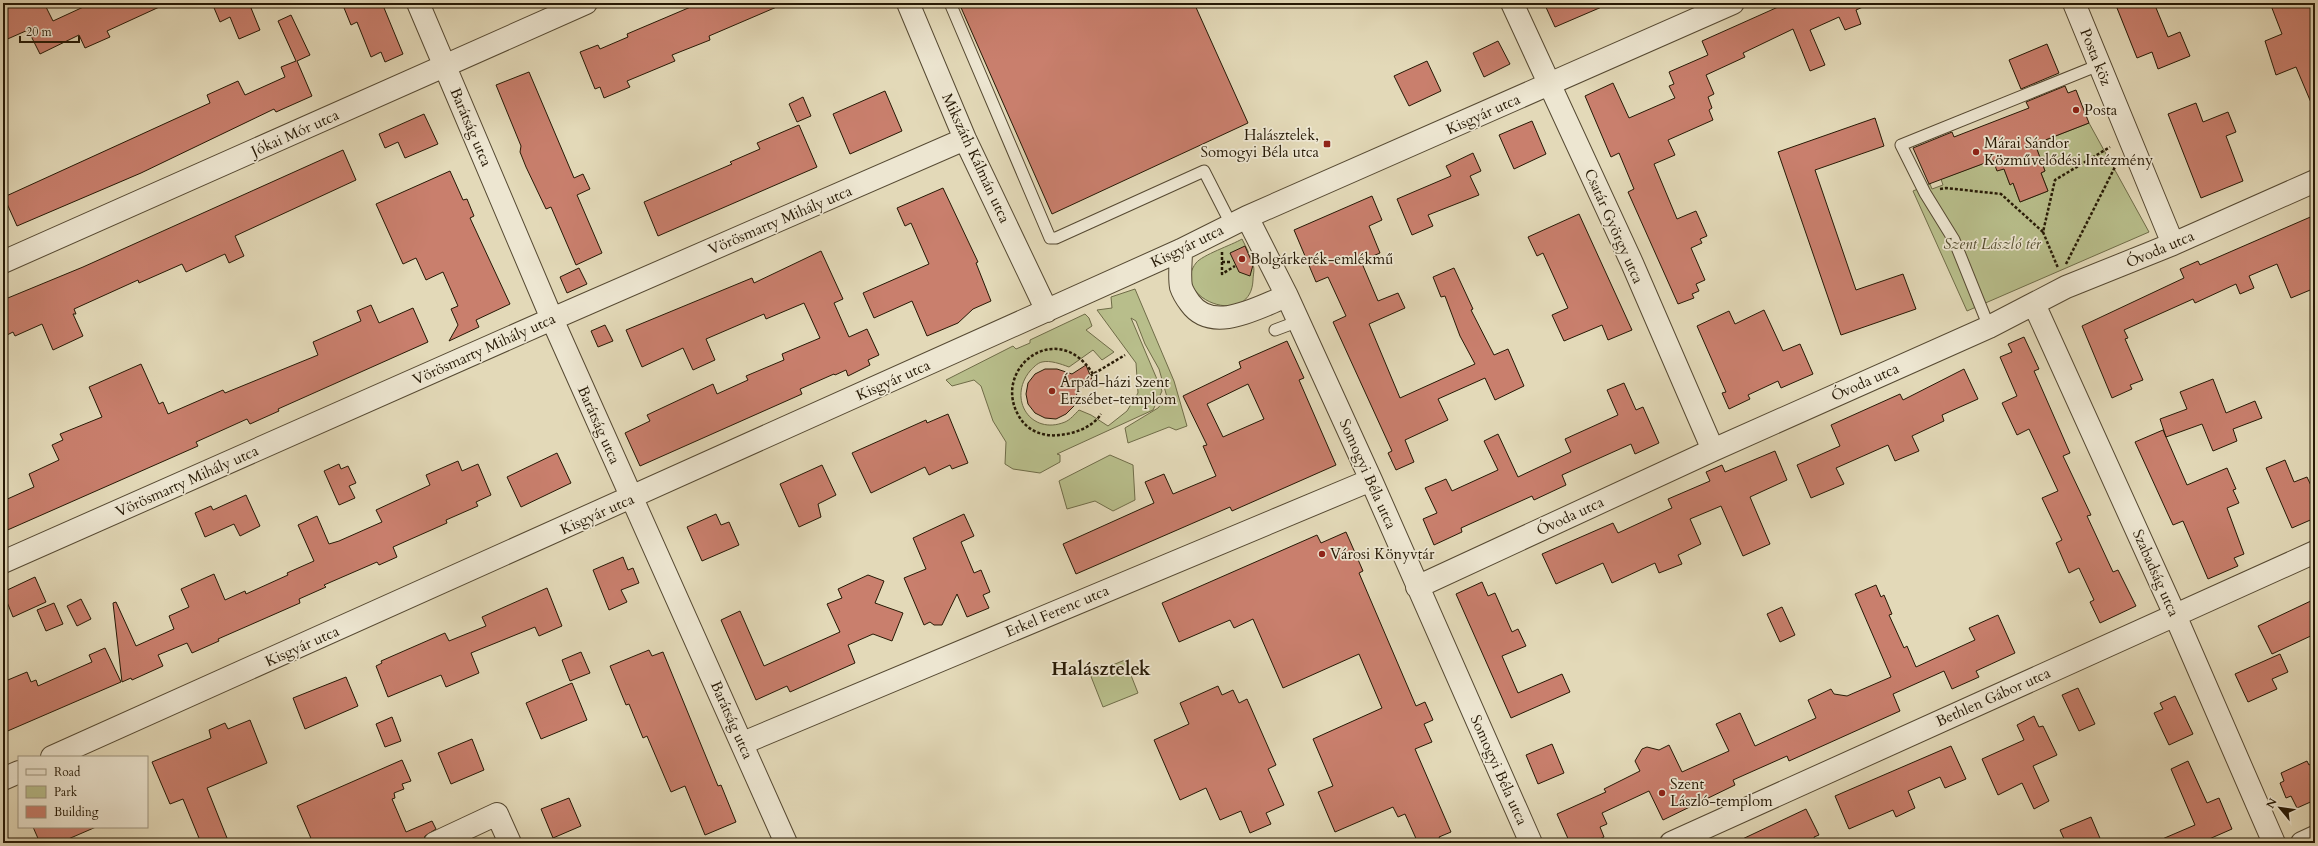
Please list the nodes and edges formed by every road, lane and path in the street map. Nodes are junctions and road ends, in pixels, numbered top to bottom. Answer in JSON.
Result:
{"nodes":[{"id":1,"x":418,"y":3,"type":"edge"},
{"id":2,"x":586,"y":3,"type":"edge"},
{"id":3,"x":908,"y":3,"type":"edge"},
{"id":4,"x":950,"y":3,"type":"edge"},
{"id":5,"x":1512,"y":3,"type":"edge"},
{"id":6,"x":1733,"y":3,"type":"edge"},
{"id":7,"x":2074,"y":3,"type":"edge"},
{"id":8,"x":2099,"y":65,"type":"junction"},
{"id":9,"x":445,"y":66,"type":"junction"},
{"id":10,"x":1550,"y":85,"type":"junction"},
{"id":11,"x":2130,"y":136,"type":"junction"},
{"id":12,"x":966,"y":139,"type":"junction"},
{"id":13,"x":2315,"y":181,"type":"edge"},
{"id":14,"x":1925,"y":193,"type":"junction"},
{"id":15,"x":1239,"y":221,"type":"junction"},
{"id":16,"x":2043,"y":232,"type":"junction"},
{"id":17,"x":2173,"y":244,"type":"junction"},
{"id":18,"x":1222,"y":248,"type":"dead end"},
{"id":19,"x":1181,"y":250,"type":"junction"},
{"id":20,"x":3,"y":262,"type":"edge"},
{"id":21,"x":1222,"y":262,"type":"junction"},
{"id":22,"x":1230,"y":262,"type":"dead end"},
{"id":23,"x":1235,"y":266,"type":"dead end"},
{"id":24,"x":2063,"y":281,"type":"junction"},
{"id":25,"x":1287,"y":296,"type":"junction"},
{"id":26,"x":2034,"y":304,"type":"junction"},
{"id":27,"x":1047,"y":311,"type":"junction"},
{"id":28,"x":552,"y":319,"type":"junction"},
{"id":29,"x":1298,"y":321,"type":"junction"},
{"id":30,"x":1990,"y":327,"type":"junction"},
{"id":31,"x":1274,"y":330,"type":"dead end"},
{"id":32,"x":1125,"y":355,"type":"dead end"},
{"id":33,"x":1101,"y":414,"type":"dead end"},
{"id":34,"x":1713,"y":450,"type":"junction"},
{"id":35,"x":1371,"y":480,"type":"junction"},
{"id":36,"x":631,"y":499,"type":"junction"},
{"id":37,"x":2315,"y":552,"type":"edge"},
{"id":38,"x":3,"y":562,"type":"edge"},
{"id":39,"x":1417,"y":587,"type":"junction"},
{"id":40,"x":2175,"y":615,"type":"junction"},
{"id":41,"x":743,"y":743,"type":"junction"},
{"id":42,"x":54,"y":756,"type":"edge"},
{"id":43,"x":18,"y":772,"type":"edge"},
{"id":44,"x":3,"y":779,"type":"edge"},
{"id":45,"x":2315,"y":837,"type":"edge"},
{"id":46,"x":435,"y":843,"type":"edge"},
{"id":47,"x":510,"y":843,"type":"edge"},
{"id":48,"x":786,"y":843,"type":"edge"},
{"id":49,"x":1531,"y":843,"type":"edge"},
{"id":50,"x":1671,"y":843,"type":"edge"},
{"id":51,"x":2274,"y":843,"type":"edge"},
{"id":52,"x":2302,"y":843,"type":"edge"}],
"edges":[{"from":1,"to":9,"type":"street","name":"Barátság utca"},
{"from":2,"to":9,"type":"street","name":"Jókai Mór utca"},
{"from":3,"to":12,"type":"street","name":"Mikszáth Kálmán utca"},
{"from":4,"to":15,"type":"lane"},
{"from":5,"to":10,"type":"street","name":"Csatár György utca"},
{"from":6,"to":10,"type":"street","name":"Kisgyár utca"},
{"from":7,"to":8,"type":"street","name":"Posta köz"},
{"from":8,"to":11,"type":"street","name":"Posta köz"},
{"from":8,"to":14,"type":"lane"},
{"from":9,"to":20,"type":"street","name":"Jókai Mór utca"},
{"from":9,"to":28,"type":"street","name":"Barátság utca"},
{"from":10,"to":15,"type":"street","name":"Kisgyár utca"},
{"from":10,"to":34,"type":"street","name":"Csatár György utca"},
{"from":11,"to":16,"type":"path"},
{"from":11,"to":17,"type":"street","name":"Posta köz"},
{"from":11,"to":24,"type":"path"},
{"from":12,"to":27,"type":"street","name":"Mikszáth Kálmán utca"},
{"from":12,"to":28,"type":"street","name":"Vörösmarty Mihály utca"},
{"from":13,"to":17,"type":"street","name":"Óvoda utca"},
{"from":14,"to":16,"type":"path"},
{"from":14,"to":30,"type":"lane"},
{"from":15,"to":19,"type":"street","name":"Kisgyár utca"},
{"from":15,"to":25,"type":"street","name":"Somogyi Béla utca"},
{"from":16,"to":24,"type":"path"},
{"from":17,"to":24,"type":"street","name":"Óvoda utca"},
{"from":18,"to":21,"type":"path"},
{"from":19,"to":25,"type":"street"},
{"from":19,"to":27,"type":"street","name":"Kisgyár utca"},
{"from":21,"to":22,"type":"path"},
{"from":21,"to":23,"type":"path"},
{"from":24,"to":26,"type":"street","name":"Óvoda utca"},
{"from":25,"to":29,"type":"street","name":"Somogyi Béla utca"},
{"from":26,"to":30,"type":"street","name":"Óvoda utca"},
{"from":26,"to":40,"type":"street","name":"Szabadság utca"},
{"from":27,"to":36,"type":"street","name":"Kisgyár utca"},
{"from":28,"to":36,"type":"street","name":"Barátság utca"},
{"from":28,"to":38,"type":"street","name":"Vörösmarty Mihály utca"},
{"from":29,"to":31,"type":"lane"},
{"from":29,"to":35,"type":"street","name":"Somogyi Béla utca"},
{"from":30,"to":34,"type":"street","name":"Óvoda utca"},
{"from":32,"to":33,"type":"path"},
{"from":34,"to":39,"type":"street","name":"Óvoda utca"},
{"from":35,"to":39,"type":"street","name":"Somogyi Béla utca"},
{"from":35,"to":41,"type":"street","name":"Erkel Ferenc utca"},
{"from":36,"to":41,"type":"street","name":"Barátság utca"},
{"from":36,"to":42,"type":"street","name":"Kisgyár utca"},
{"from":37,"to":40,"type":"street","name":"Bethlen Gábor utca"},
{"from":39,"to":49,"type":"street","name":"Somogyi Béla utca"},
{"from":40,"to":50,"type":"street","name":"Bethlen Gábor utca"},
{"from":40,"to":51,"type":"street","name":"Szabadság utca"},
{"from":41,"to":48,"type":"street","name":"Barátság utca"},
{"from":43,"to":44,"type":"street"},
{"from":45,"to":52,"type":"street"},
{"from":46,"to":47,"type":"street"}]}
